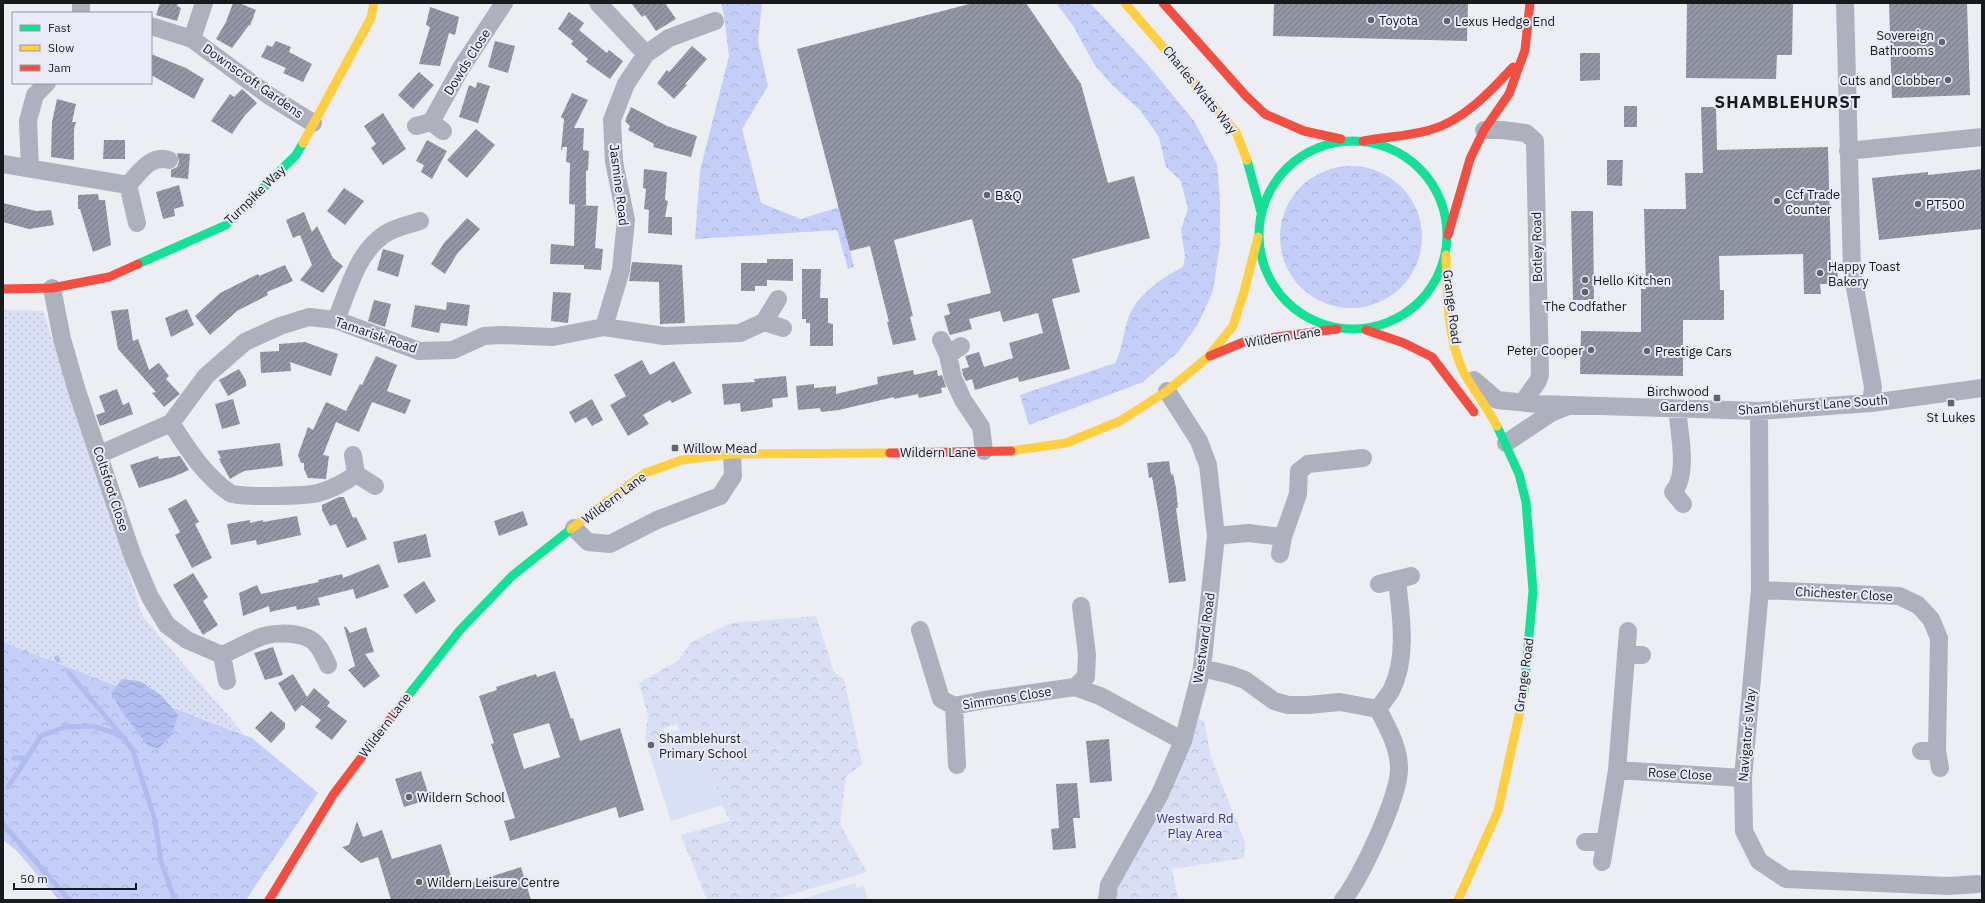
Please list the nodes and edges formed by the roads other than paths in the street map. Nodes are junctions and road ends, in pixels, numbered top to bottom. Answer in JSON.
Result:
{"nodes":[{"id":1,"x":204,"y":3,"type":"edge"},
{"id":2,"x":374,"y":3,"type":"edge"},
{"id":3,"x":504,"y":3,"type":"edge"},
{"id":4,"x":598,"y":3,"type":"edge"},
{"id":5,"x":1125,"y":3,"type":"edge"},
{"id":6,"x":1163,"y":3,"type":"edge"},
{"id":7,"x":1530,"y":3,"type":"edge"},
{"id":8,"x":1845,"y":3,"type":"edge"},
{"id":9,"x":715,"y":21,"type":"dead end"},
{"id":10,"x":152,"y":26,"type":"edge"},
{"id":11,"x":192,"y":39,"type":"junction"},
{"id":12,"x":646,"y":54,"type":"junction"},
{"id":13,"x":1522,"y":57,"type":"junction"},
{"id":14,"x":46,"y":84,"type":"edge"},
{"id":15,"x":313,"y":124,"type":"junction"},
{"id":16,"x":430,"y":126,"type":"dead end"},
{"id":17,"x":1484,"y":130,"type":"junction"},
{"id":18,"x":1982,"y":137,"type":"edge"},
{"id":19,"x":1346,"y":141,"type":"junction"},
{"id":20,"x":1363,"y":141,"type":"junction"},
{"id":21,"x":1848,"y":151,"type":"junction"},
{"id":22,"x":169,"y":160,"type":"dead end"},
{"id":23,"x":3,"y":164,"type":"edge"},
{"id":24,"x":30,"y":168,"type":"junction"},
{"id":25,"x":128,"y":185,"type":"junction"},
{"id":26,"x":1261,"y":212,"type":"junction"},
{"id":27,"x":420,"y":221,"type":"dead end"},
{"id":28,"x":137,"y":223,"type":"dead end"},
{"id":29,"x":1448,"y":235,"type":"junction"},
{"id":30,"x":1258,"y":237,"type":"junction"},
{"id":31,"x":1446,"y":255,"type":"junction"},
{"id":32,"x":52,"y":288,"type":"junction"},
{"id":33,"x":3,"y":289,"type":"edge"},
{"id":34,"x":778,"y":299,"type":"dead end"},
{"id":35,"x":336,"y":320,"type":"junction"},
{"id":36,"x":764,"y":322,"type":"junction"},
{"id":37,"x":604,"y":327,"type":"junction"},
{"id":38,"x":783,"y":328,"type":"dead end"},
{"id":39,"x":1337,"y":330,"type":"junction"},
{"id":40,"x":1366,"y":330,"type":"junction"},
{"id":41,"x":950,"y":347,"type":"dead end"},
{"id":42,"x":1208,"y":357,"type":"junction"},
{"id":43,"x":1463,"y":370,"type":"junction"},
{"id":44,"x":1982,"y":388,"type":"edge"},
{"id":45,"x":1167,"y":391,"type":"junction"},
{"id":46,"x":1523,"y":402,"type":"junction"},
{"id":47,"x":1871,"y":403,"type":"junction"},
{"id":48,"x":1572,"y":405,"type":"junction"},
{"id":49,"x":1677,"y":409,"type":"junction"},
{"id":50,"x":1759,"y":411,"type":"junction"},
{"id":51,"x":171,"y":423,"type":"junction"},
{"id":52,"x":1506,"y":443,"type":"junction"},
{"id":53,"x":984,"y":451,"type":"junction"},
{"id":54,"x":100,"y":454,"type":"junction"},
{"id":55,"x":732,"y":454,"type":"junction"},
{"id":56,"x":353,"y":455,"type":"dead end"},
{"id":57,"x":1363,"y":458,"type":"dead end"},
{"id":58,"x":356,"y":474,"type":"junction"},
{"id":59,"x":375,"y":486,"type":"dead end"},
{"id":60,"x":1671,"y":497,"type":"dead end"},
{"id":61,"x":574,"y":528,"type":"junction"},
{"id":62,"x":1216,"y":536,"type":"junction"},
{"id":63,"x":1284,"y":536,"type":"junction"},
{"id":64,"x":1280,"y":554,"type":"dead end"},
{"id":65,"x":1379,"y":584,"type":"dead end"},
{"id":66,"x":1760,"y":590,"type":"junction"},
{"id":67,"x":1081,"y":606,"type":"dead end"},
{"id":68,"x":920,"y":630,"type":"dead end"},
{"id":69,"x":1628,"y":631,"type":"dead end"},
{"id":70,"x":222,"y":655,"type":"junction"},
{"id":71,"x":328,"y":665,"type":"dead end"},
{"id":72,"x":1202,"y":668,"type":"junction"},
{"id":73,"x":227,"y":681,"type":"dead end"},
{"id":74,"x":1075,"y":687,"type":"junction"},
{"id":75,"x":954,"y":706,"type":"junction"},
{"id":76,"x":1378,"y":709,"type":"junction"},
{"id":77,"x":1183,"y":741,"type":"junction"},
{"id":78,"x":957,"y":765,"type":"dead end"},
{"id":79,"x":1940,"y":768,"type":"dead end"},
{"id":80,"x":1617,"y":770,"type":"junction"},
{"id":81,"x":1743,"y":778,"type":"junction"},
{"id":82,"x":1585,"y":842,"type":"dead end"},
{"id":83,"x":1604,"y":842,"type":"junction"},
{"id":84,"x":1602,"y":862,"type":"dead end"},
{"id":85,"x":1978,"y":884,"type":"dead end"},
{"id":86,"x":1949,"y":893,"type":"edge"},
{"id":87,"x":269,"y":900,"type":"edge"},
{"id":88,"x":1107,"y":900,"type":"edge"},
{"id":89,"x":1343,"y":900,"type":"edge"},
{"id":90,"x":1458,"y":900,"type":"edge"}],
"edges":[{"from":1,"to":11,"type":"street","name":"Downscroft Gardens"},
{"from":2,"to":15,"type":"main road","name":"Turnpike Way"},
{"from":3,"to":16,"type":"street","name":"Dowds Close"},
{"from":4,"to":12,"type":"street"},
{"from":5,"to":26,"type":"main road","name":"Charles Watts Way"},
{"from":6,"to":19,"type":"main road"},
{"from":7,"to":13,"type":"main road"},
{"from":8,"to":21,"type":"street"},
{"from":9,"to":12,"type":"street","name":"Jasmine Road"},
{"from":10,"to":11,"type":"street","name":"Downscroft Gardens"},
{"from":11,"to":15,"type":"street","name":"Downscroft Gardens"},
{"from":12,"to":37,"type":"street","name":"Jasmine Road"},
{"from":13,"to":17,"type":"main road"},
{"from":13,"to":20,"type":"main road"},
{"from":14,"to":24,"type":"street"},
{"from":15,"to":32,"type":"main road","name":"Turnpike Way"},
{"from":17,"to":29,"type":"main road"},
{"from":17,"to":46,"type":"street","name":"Botley Road"},
{"from":18,"to":21,"type":"street"},
{"from":19,"to":20,"type":"main road"},
{"from":19,"to":26,"type":"main road"},
{"from":20,"to":29,"type":"main road"},
{"from":21,"to":47,"type":"street"},
{"from":22,"to":25,"type":"street"},
{"from":23,"to":24,"type":"street"},
{"from":24,"to":25,"type":"street"},
{"from":25,"to":28,"type":"street"},
{"from":26,"to":30,"type":"main road"},
{"from":27,"to":35,"type":"street"},
{"from":29,"to":31,"type":"main road"},
{"from":30,"to":39,"type":"main road"},
{"from":30,"to":42,"type":"main road","name":"Wildern Lane"},
{"from":31,"to":40,"type":"main road"},
{"from":31,"to":43,"type":"main road","name":"Grange Road"},
{"from":32,"to":33,"type":"main road","name":"Turnpike Way"},
{"from":32,"to":54,"type":"street","name":"Coltsfoot Close"},
{"from":34,"to":36,"type":"street"},
{"from":35,"to":37,"type":"street","name":"Tamarisk Road"},
{"from":35,"to":51,"type":"street","name":"Tamarisk Road"},
{"from":36,"to":37,"type":"street","name":"Tamarisk Road"},
{"from":36,"to":38,"type":"street"},
{"from":39,"to":40,"type":"main road"},
{"from":39,"to":42,"type":"main road","name":"Wildern Lane"},
{"from":40,"to":52,"type":"main road","name":"Grange Road"},
{"from":41,"to":53,"type":"street"},
{"from":42,"to":45,"type":"main road","name":"Wildern Lane"},
{"from":43,"to":46,"type":"street","name":"Shamblehurst Lane South"},
{"from":43,"to":52,"type":"main road","name":"Grange Road"},
{"from":44,"to":47,"type":"street","name":"Shamblehurst Lane South"},
{"from":45,"to":53,"type":"main road","name":"Wildern Lane"},
{"from":45,"to":62,"type":"street","name":"Westward Road"},
{"from":46,"to":48,"type":"street","name":"Shamblehurst Lane South"},
{"from":47,"to":50,"type":"street","name":"Shamblehurst Lane South"},
{"from":48,"to":49,"type":"street","name":"Shamblehurst Lane South"},
{"from":48,"to":52,"type":"street","name":"Shamblehurst Lane South"},
{"from":49,"to":50,"type":"street","name":"Shamblehurst Lane South"},
{"from":49,"to":60,"type":"street"},
{"from":50,"to":66,"type":"street","name":"Navigator's Way"},
{"from":51,"to":54,"type":"street","name":"Tamarisk Road"},
{"from":51,"to":58,"type":"street"},
{"from":52,"to":90,"type":"main road","name":"Grange Road"},
{"from":53,"to":55,"type":"main road","name":"Wildern Lane"},
{"from":54,"to":70,"type":"street","name":"Coltsfoot Close"},
{"from":55,"to":61,"type":"main road","name":"Wildern Lane"},
{"from":55,"to":61,"type":"street"},
{"from":56,"to":58,"type":"street"},
{"from":57,"to":63,"type":"street"},
{"from":58,"to":59,"type":"street"},
{"from":61,"to":87,"type":"main road","name":"Wildern Lane"},
{"from":62,"to":63,"type":"street"},
{"from":62,"to":72,"type":"street","name":"Westward Road"},
{"from":63,"to":64,"type":"street"},
{"from":65,"to":76,"type":"street"},
{"from":66,"to":79,"type":"street","name":"Chichester Close"},
{"from":66,"to":81,"type":"street","name":"Navigator's Way"},
{"from":67,"to":74,"type":"street"},
{"from":68,"to":75,"type":"street","name":"Simmons Close"},
{"from":69,"to":80,"type":"street"},
{"from":70,"to":71,"type":"street"},
{"from":70,"to":73,"type":"street"},
{"from":72,"to":76,"type":"street"},
{"from":72,"to":77,"type":"street","name":"Westward Road"},
{"from":74,"to":75,"type":"street","name":"Simmons Close"},
{"from":74,"to":77,"type":"street","name":"Simmons Close"},
{"from":75,"to":78,"type":"street"},
{"from":76,"to":89,"type":"street"},
{"from":77,"to":88,"type":"street","name":"Westward Road"},
{"from":80,"to":81,"type":"street","name":"Rose Close"},
{"from":80,"to":83,"type":"street"},
{"from":81,"to":86,"type":"street","name":"Navigator's Way"},
{"from":82,"to":83,"type":"street"},
{"from":83,"to":84,"type":"street"},
{"from":85,"to":86,"type":"street","name":"Navigator's Way"}]}
